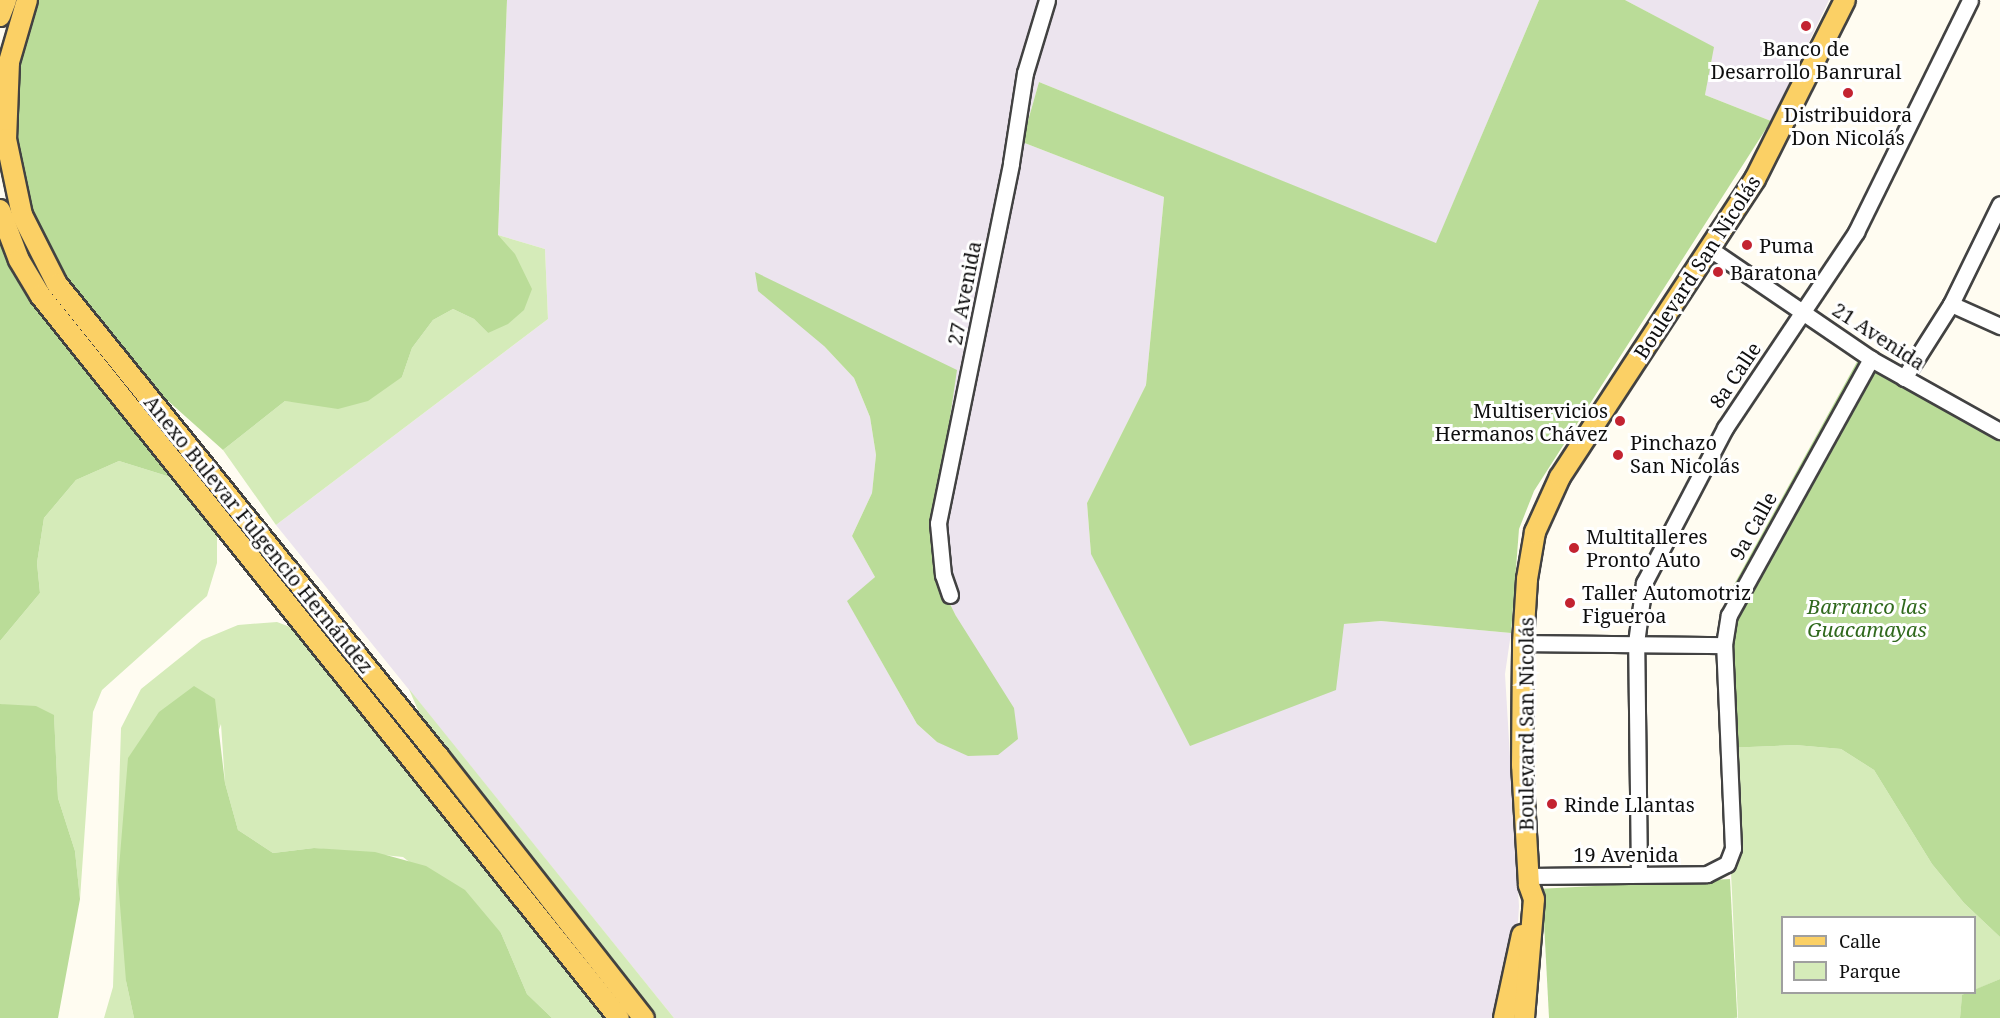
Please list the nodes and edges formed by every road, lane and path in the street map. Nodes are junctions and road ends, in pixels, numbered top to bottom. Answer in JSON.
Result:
{"nodes":[{"id":1,"x":6,"y":0,"type":"edge"},
{"id":2,"x":27,"y":0,"type":"edge"},
{"id":3,"x":1047,"y":0,"type":"edge"},
{"id":4,"x":1845,"y":0,"type":"edge"},
{"id":5,"x":1970,"y":0,"type":"edge"},
{"id":6,"x":0,"y":16,"type":"edge"},
{"id":7,"x":1999,"y":207,"type":"edge"},
{"id":8,"x":0,"y":210,"type":"edge"},
{"id":9,"x":1710,"y":249,"type":"junction"},
{"id":10,"x":1951,"y":304,"type":"junction"},
{"id":11,"x":1803,"y":312,"type":"junction"},
{"id":12,"x":2000,"y":326,"type":"edge"},
{"id":13,"x":1871,"y":359,"type":"junction"},
{"id":14,"x":1904,"y":378,"type":"junction"},
{"id":15,"x":2000,"y":432,"type":"edge"},
{"id":16,"x":950,"y":594,"type":"dead end"},
{"id":17,"x":1523,"y":643,"type":"junction"},
{"id":18,"x":1636,"y":643,"type":"junction"},
{"id":19,"x":1724,"y":645,"type":"junction"},
{"id":20,"x":1722,"y":869,"type":"joint"},
{"id":21,"x":1640,"y":874,"type":"junction"},
{"id":22,"x":1528,"y":880,"type":"junction"},
{"id":23,"x":619,"y":1018,"type":"edge"},
{"id":24,"x":644,"y":1018,"type":"edge"},
{"id":25,"x":1504,"y":1018,"type":"edge"},
{"id":26,"x":1524,"y":1018,"type":"edge"}],
"edges":[{"from":1,"to":6,"type":"main road"},
{"from":2,"to":24,"type":"main road","name":"Anexo Bulevar Fulgencio Hernández"},
{"from":3,"to":16,"type":"street","name":"27 Avenida"},
{"from":4,"to":9,"type":"main road","name":"Boulevard San Nicolás"},
{"from":5,"to":11,"type":"street","name":"8a Calle"},
{"from":7,"to":10,"type":"street"},
{"from":8,"to":23,"type":"main road","name":"Anexo Bulevar Fulgencio Hernández"},
{"from":9,"to":11,"type":"street","name":"21 Avenida"},
{"from":9,"to":17,"type":"main road","name":"Boulevard San Nicolás"},
{"from":10,"to":12,"type":"street"},
{"from":10,"to":14,"type":"street"},
{"from":11,"to":13,"type":"street","name":"21 Avenida"},
{"from":11,"to":18,"type":"street","name":"8a Calle"},
{"from":13,"to":14,"type":"street","name":"21 Avenida"},
{"from":13,"to":19,"type":"street","name":"9a Calle"},
{"from":14,"to":15,"type":"street","name":"21 Avenida"},
{"from":17,"to":18,"type":"street"},
{"from":17,"to":22,"type":"main road","name":"Boulevard San Nicolás"},
{"from":18,"to":19,"type":"street"},
{"from":18,"to":21,"type":"street","name":"8a Calle"},
{"from":19,"to":20,"type":"street","name":"9a Calle"},
{"from":20,"to":21,"type":"street","name":"19 Avenida"},
{"from":21,"to":22,"type":"street","name":"19 Avenida"},
{"from":22,"to":25,"type":"main road","name":"Boulevard San Nicolás"},
{"from":22,"to":26,"type":"main road","name":"Boulevard San Nicolás"}]}
